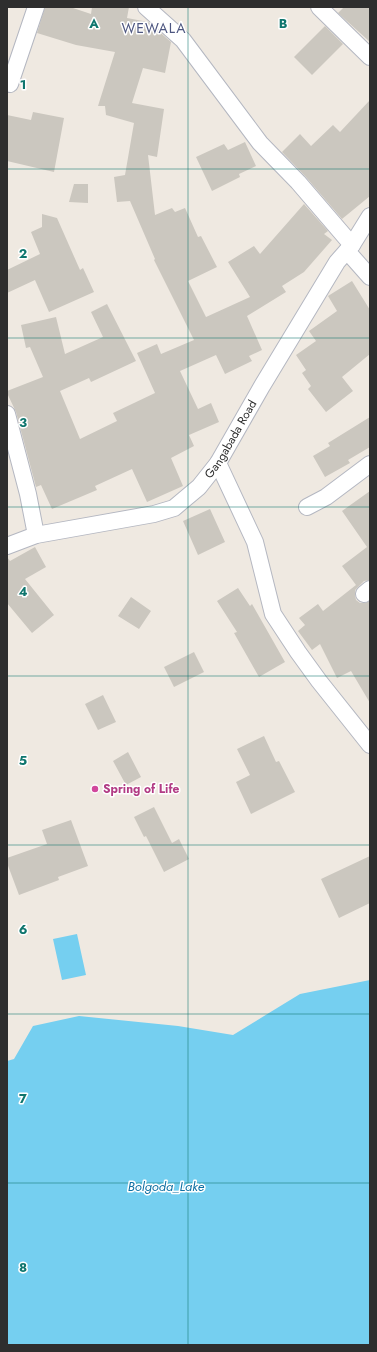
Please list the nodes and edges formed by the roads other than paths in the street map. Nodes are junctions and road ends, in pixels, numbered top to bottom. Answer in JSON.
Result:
{"nodes":[{"id":1,"x":36,"y":7,"type":"edge"},
{"id":2,"x":146,"y":7,"type":"edge"},
{"id":3,"x":319,"y":7,"type":"edge"},
{"id":4,"x":370,"y":57,"type":"edge"},
{"id":5,"x":10,"y":84,"type":"dead end"},
{"id":6,"x":370,"y":216,"type":"edge"},
{"id":7,"x":350,"y":248,"type":"junction"},
{"id":8,"x":370,"y":277,"type":"edge"},
{"id":9,"x":7,"y":414,"type":"edge"},
{"id":10,"x":218,"y":463,"type":"junction"},
{"id":11,"x":370,"y":464,"type":"edge"},
{"id":12,"x":307,"y":507,"type":"dead end"},
{"id":13,"x":36,"y":535,"type":"junction"},
{"id":14,"x":7,"y":546,"type":"edge"},
{"id":15,"x":370,"y":745,"type":"edge"}],
"edges":[{"from":1,"to":5,"type":"street"},
{"from":2,"to":7,"type":"street"},
{"from":3,"to":4,"type":"street"},
{"from":6,"to":7,"type":"street","name":"Gangabada Road"},
{"from":7,"to":8,"type":"street"},
{"from":7,"to":10,"type":"street","name":"Gangabada Road"},
{"from":9,"to":13,"type":"street"},
{"from":10,"to":13,"type":"street","name":"Gangabada Road"},
{"from":10,"to":15,"type":"street"},
{"from":11,"to":12,"type":"street"},
{"from":13,"to":14,"type":"street","name":"Gangabada Road"}]}
